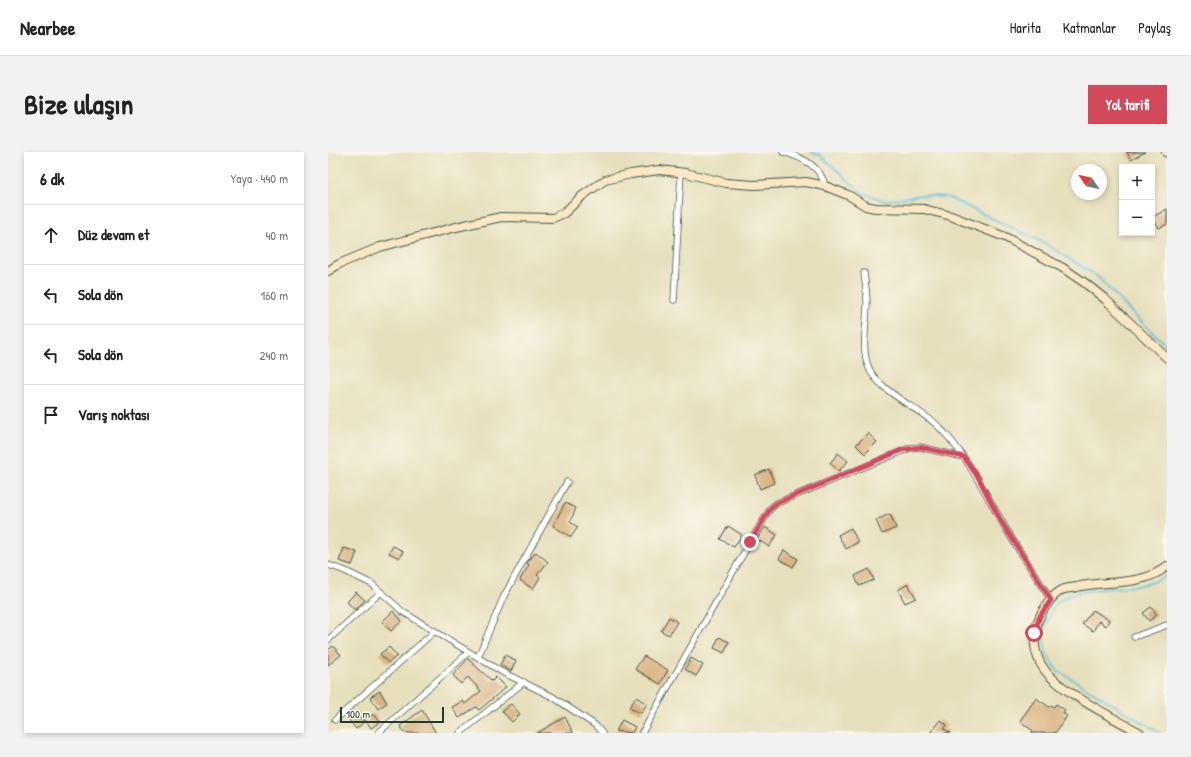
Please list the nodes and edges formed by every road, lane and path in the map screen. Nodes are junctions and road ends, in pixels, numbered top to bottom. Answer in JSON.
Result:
{"nodes":[{"id":1,"x":783,"y":152,"type":"edge"},
{"id":2,"x":681,"y":173,"type":"junction"},
{"id":3,"x":826,"y":186,"type":"junction"},
{"id":4,"x":328,"y":271,"type":"edge"},
{"id":5,"x":864,"y":272,"type":"dead end"},
{"id":6,"x":674,"y":300,"type":"dead end"},
{"id":7,"x":1167,"y":358,"type":"edge"},
{"id":8,"x":964,"y":457,"type":"junction"},
{"id":9,"x":567,"y":482,"type":"dead end"},
{"id":10,"x":328,"y":564,"type":"edge"},
{"id":11,"x":1167,"y":566,"type":"edge"},
{"id":12,"x":381,"y":592,"type":"junction"},
{"id":13,"x":1051,"y":600,"type":"junction"},
{"id":14,"x":1167,"y":625,"type":"edge"},
{"id":15,"x":435,"y":631,"type":"junction"},
{"id":16,"x":1134,"y":637,"type":"dead end"},
{"id":17,"x":328,"y":640,"type":"edge"},
{"id":18,"x":469,"y":652,"type":"junction"},
{"id":19,"x":478,"y":657,"type":"junction"},
{"id":20,"x":524,"y":682,"type":"junction"},
{"id":21,"x":334,"y":720,"type":"dead end"},
{"id":22,"x":378,"y":733,"type":"edge"},
{"id":23,"x":460,"y":733,"type":"edge"},
{"id":24,"x":602,"y":733,"type":"edge"},
{"id":25,"x":642,"y":733,"type":"edge"},
{"id":26,"x":1140,"y":733,"type":"edge"}],
"edges":[{"from":1,"to":3,"type":"street"},
{"from":2,"to":3,"type":"street"},
{"from":2,"to":4,"type":"street"},
{"from":2,"to":6,"type":"street"},
{"from":3,"to":7,"type":"street"},
{"from":5,"to":8,"type":"street"},
{"from":8,"to":13,"type":"street"},
{"from":8,"to":25,"type":"street"},
{"from":9,"to":19,"type":"street"},
{"from":10,"to":12,"type":"street"},
{"from":11,"to":13,"type":"street"},
{"from":12,"to":15,"type":"street"},
{"from":12,"to":17,"type":"street"},
{"from":13,"to":26,"type":"street"},
{"from":14,"to":16,"type":"street"},
{"from":15,"to":18,"type":"street"},
{"from":15,"to":21,"type":"street"},
{"from":18,"to":19,"type":"street"},
{"from":18,"to":22,"type":"street"},
{"from":19,"to":20,"type":"street"},
{"from":20,"to":23,"type":"street"},
{"from":20,"to":24,"type":"street"}]}
